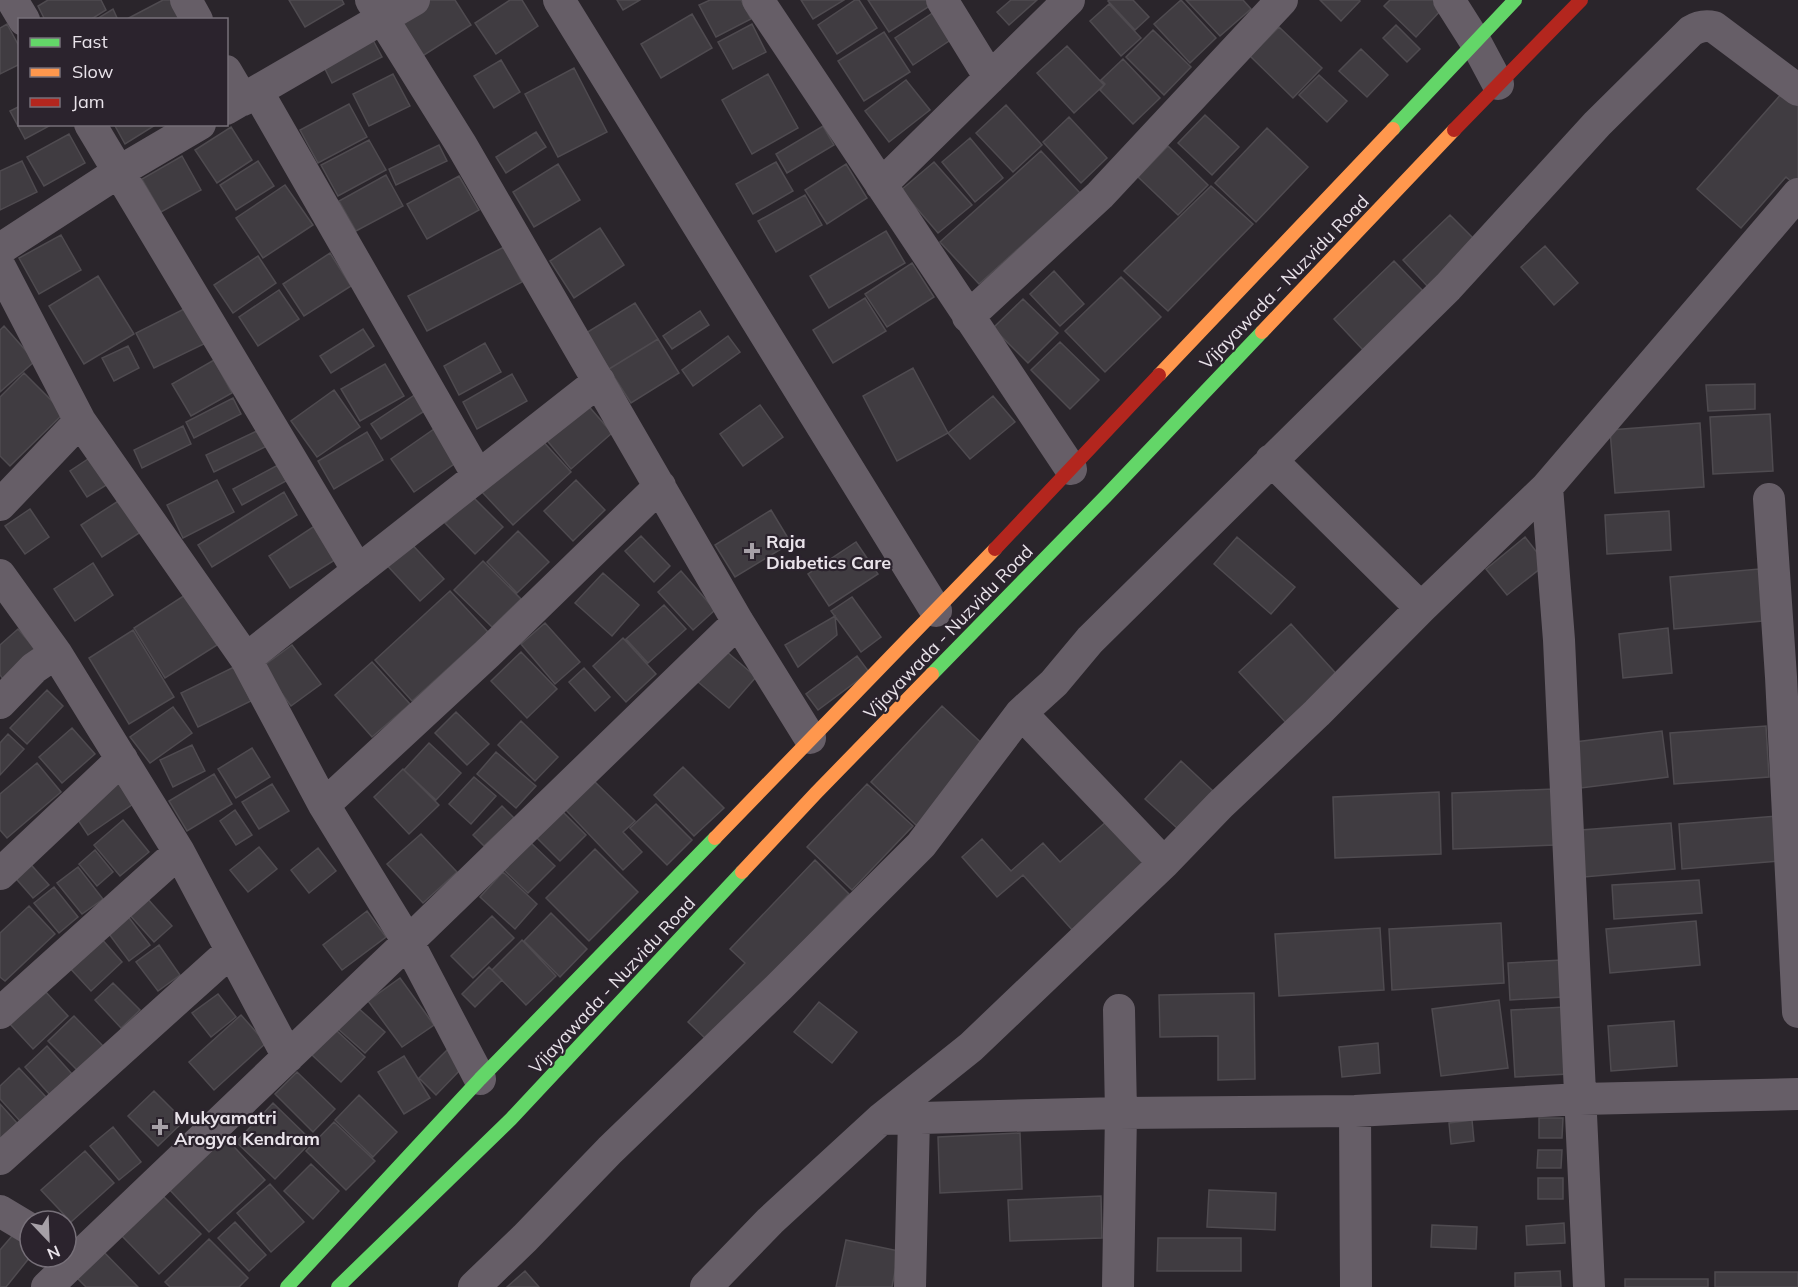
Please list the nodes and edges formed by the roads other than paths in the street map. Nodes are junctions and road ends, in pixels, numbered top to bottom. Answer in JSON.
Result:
{"nodes":[{"id":1,"x":12,"y":0,"type":"edge"},
{"id":2,"x":186,"y":0,"type":"edge"},
{"id":3,"x":414,"y":0,"type":"edge"},
{"id":4,"x":559,"y":0,"type":"edge"},
{"id":5,"x":758,"y":0,"type":"edge"},
{"id":6,"x":942,"y":0,"type":"edge"},
{"id":7,"x":1069,"y":0,"type":"edge"},
{"id":8,"x":1282,"y":0,"type":"edge"},
{"id":9,"x":1449,"y":0,"type":"edge"},
{"id":10,"x":1515,"y":0,"type":"edge"},
{"id":11,"x":1581,"y":0,"type":"edge"},
{"id":12,"x":377,"y":9,"type":"edge"},
{"id":13,"x":23,"y":18,"type":"edge"},
{"id":14,"x":196,"y":18,"type":"edge"},
{"id":15,"x":1475,"y":42,"type":"junction"},
{"id":16,"x":228,"y":75,"type":"edge"},
{"id":17,"x":990,"y":78,"type":"junction"},
{"id":18,"x":1498,"y":84,"type":"junction"},
{"id":19,"x":1798,"y":90,"type":"edge"},
{"id":20,"x":242,"y":100,"type":"edge"},
{"id":21,"x":91,"y":126,"type":"edge"},
{"id":22,"x":197,"y":126,"type":"edge"},
{"id":23,"x":120,"y":171,"type":"junction"},
{"id":24,"x":881,"y":185,"type":"junction"},
{"id":25,"x":1798,"y":194,"type":"edge"},
{"id":26,"x":0,"y":249,"type":"edge"},
{"id":27,"x":4,"y":285,"type":"edge"},
{"id":28,"x":968,"y":317,"type":"junction"},
{"id":29,"x":599,"y":381,"type":"junction"},
{"id":30,"x":80,"y":422,"type":"junction"},
{"id":31,"x":1271,"y":460,"type":"junction"},
{"id":32,"x":1071,"y":469,"type":"junction"},
{"id":33,"x":478,"y":476,"type":"junction"},
{"id":34,"x":660,"y":486,"type":"junction"},
{"id":35,"x":1546,"y":487,"type":"junction"},
{"id":36,"x":1769,"y":499,"type":"dead end"},
{"id":37,"x":0,"y":505,"type":"edge"},
{"id":38,"x":358,"y":571,"type":"junction"},
{"id":39,"x":0,"y":575,"type":"edge"},
{"id":40,"x":1421,"y":608,"type":"junction"},
{"id":41,"x":936,"y":611,"type":"junction"},
{"id":42,"x":738,"y":622,"type":"junction"},
{"id":43,"x":56,"y":653,"type":"junction"},
{"id":44,"x":246,"y":659,"type":"junction"},
{"id":45,"x":0,"y":703,"type":"edge"},
{"id":46,"x":1021,"y":712,"type":"junction"},
{"id":47,"x":810,"y":738,"type":"junction"},
{"id":48,"x":122,"y":759,"type":"junction"},
{"id":49,"x":324,"y":805,"type":"junction"},
{"id":50,"x":179,"y":852,"type":"junction"},
{"id":51,"x":1164,"y":863,"type":"junction"},
{"id":52,"x":0,"y":874,"type":"edge"},
{"id":53,"x":408,"y":942,"type":"junction"},
{"id":54,"x":231,"y":951,"type":"junction"},
{"id":55,"x":1119,"y":1010,"type":"dead end"},
{"id":56,"x":1798,"y":1012,"type":"edge"},
{"id":57,"x":0,"y":1013,"type":"edge"},
{"id":58,"x":288,"y":1057,"type":"junction"},
{"id":59,"x":480,"y":1079,"type":"junction"},
{"id":60,"x":1798,"y":1094,"type":"edge"},
{"id":61,"x":1581,"y":1099,"type":"junction"},
{"id":62,"x":1355,"y":1111,"type":"junction"},
{"id":63,"x":1122,"y":1113,"type":"junction"},
{"id":64,"x":914,"y":1118,"type":"junction"},
{"id":65,"x":881,"y":1119,"type":"junction"},
{"id":66,"x":0,"y":1159,"type":"edge"},
{"id":67,"x":0,"y":1211,"type":"edge"},
{"id":68,"x":18,"y":1222,"type":"edge"},
{"id":69,"x":78,"y":1249,"type":"edge"},
{"id":70,"x":61,"y":1269,"type":"edge"},
{"id":71,"x":47,"y":1287,"type":"edge"},
{"id":72,"x":287,"y":1287,"type":"edge"},
{"id":73,"x":338,"y":1287,"type":"edge"},
{"id":74,"x":474,"y":1287,"type":"edge"},
{"id":75,"x":706,"y":1287,"type":"edge"},
{"id":76,"x":910,"y":1287,"type":"edge"},
{"id":77,"x":1118,"y":1287,"type":"edge"},
{"id":78,"x":1356,"y":1287,"type":"edge"},
{"id":79,"x":1589,"y":1287,"type":"edge"}],
"edges":[{"from":1,"to":13,"type":"street"},
{"from":2,"to":14,"type":"street"},
{"from":3,"to":12,"type":"street"},
{"from":4,"to":41,"type":"street"},
{"from":5,"to":24,"type":"street"},
{"from":6,"to":17,"type":"street"},
{"from":7,"to":17,"type":"street"},
{"from":8,"to":28,"type":"street"},
{"from":9,"to":15,"type":"street"},
{"from":10,"to":15,"type":"main road","name":"Vijayawada - Nuzvidu Road"},
{"from":11,"to":18,"type":"main road","name":"Vijayawada - Nuzvidu Road"},
{"from":12,"to":20,"type":"street"},
{"from":12,"to":29,"type":"street"},
{"from":15,"to":18,"type":"street"},
{"from":15,"to":32,"type":"main road","name":"Vijayawada - Nuzvidu Road"},
{"from":16,"to":20,"type":"street"},
{"from":17,"to":24,"type":"street"},
{"from":18,"to":73,"type":"main road","name":"Vijayawada - Nuzvidu Road"},
{"from":19,"to":31,"type":"street"},
{"from":20,"to":33,"type":"street"},
{"from":21,"to":23,"type":"street"},
{"from":22,"to":23,"type":"street"},
{"from":23,"to":26,"type":"street"},
{"from":23,"to":38,"type":"street"},
{"from":24,"to":28,"type":"street"},
{"from":25,"to":35,"type":"street"},
{"from":27,"to":30,"type":"street"},
{"from":28,"to":32,"type":"street"},
{"from":29,"to":33,"type":"street"},
{"from":29,"to":34,"type":"street"},
{"from":30,"to":37,"type":"street"},
{"from":30,"to":44,"type":"street"},
{"from":31,"to":40,"type":"street"},
{"from":31,"to":46,"type":"street"},
{"from":32,"to":41,"type":"main road","name":"Vijayawada - Nuzvidu Road"},
{"from":33,"to":38,"type":"street"},
{"from":34,"to":42,"type":"street"},
{"from":34,"to":49,"type":"street"},
{"from":35,"to":40,"type":"street"},
{"from":35,"to":61,"type":"street"},
{"from":36,"to":56,"type":"street"},
{"from":38,"to":44,"type":"street"},
{"from":39,"to":43,"type":"street"},
{"from":40,"to":51,"type":"street"},
{"from":41,"to":47,"type":"main road","name":"Vijayawada - Nuzvidu Road"},
{"from":42,"to":47,"type":"street"},
{"from":42,"to":53,"type":"street"},
{"from":43,"to":45,"type":"street"},
{"from":43,"to":48,"type":"street"},
{"from":44,"to":49,"type":"street"},
{"from":46,"to":51,"type":"street"},
{"from":46,"to":74,"type":"street"},
{"from":47,"to":59,"type":"main road","name":"Vijayawada - Nuzvidu Road"},
{"from":48,"to":50,"type":"street"},
{"from":48,"to":52,"type":"street"},
{"from":49,"to":53,"type":"street"},
{"from":50,"to":54,"type":"street"},
{"from":50,"to":57,"type":"street"},
{"from":51,"to":65,"type":"street"},
{"from":53,"to":58,"type":"street"},
{"from":53,"to":59,"type":"street"},
{"from":54,"to":58,"type":"street"},
{"from":54,"to":66,"type":"street"},
{"from":55,"to":63,"type":"street"},
{"from":58,"to":69,"type":"street"},
{"from":59,"to":72,"type":"main road","name":"Vijayawada - Nuzvidu Road"},
{"from":60,"to":61,"type":"street"},
{"from":61,"to":62,"type":"street"},
{"from":61,"to":79,"type":"street"},
{"from":62,"to":63,"type":"street"},
{"from":62,"to":78,"type":"street"},
{"from":63,"to":64,"type":"street"},
{"from":63,"to":77,"type":"street"},
{"from":64,"to":65,"type":"street"},
{"from":64,"to":76,"type":"street"},
{"from":65,"to":75,"type":"street"},
{"from":67,"to":68,"type":"street"},
{"from":70,"to":71,"type":"street"}]}
